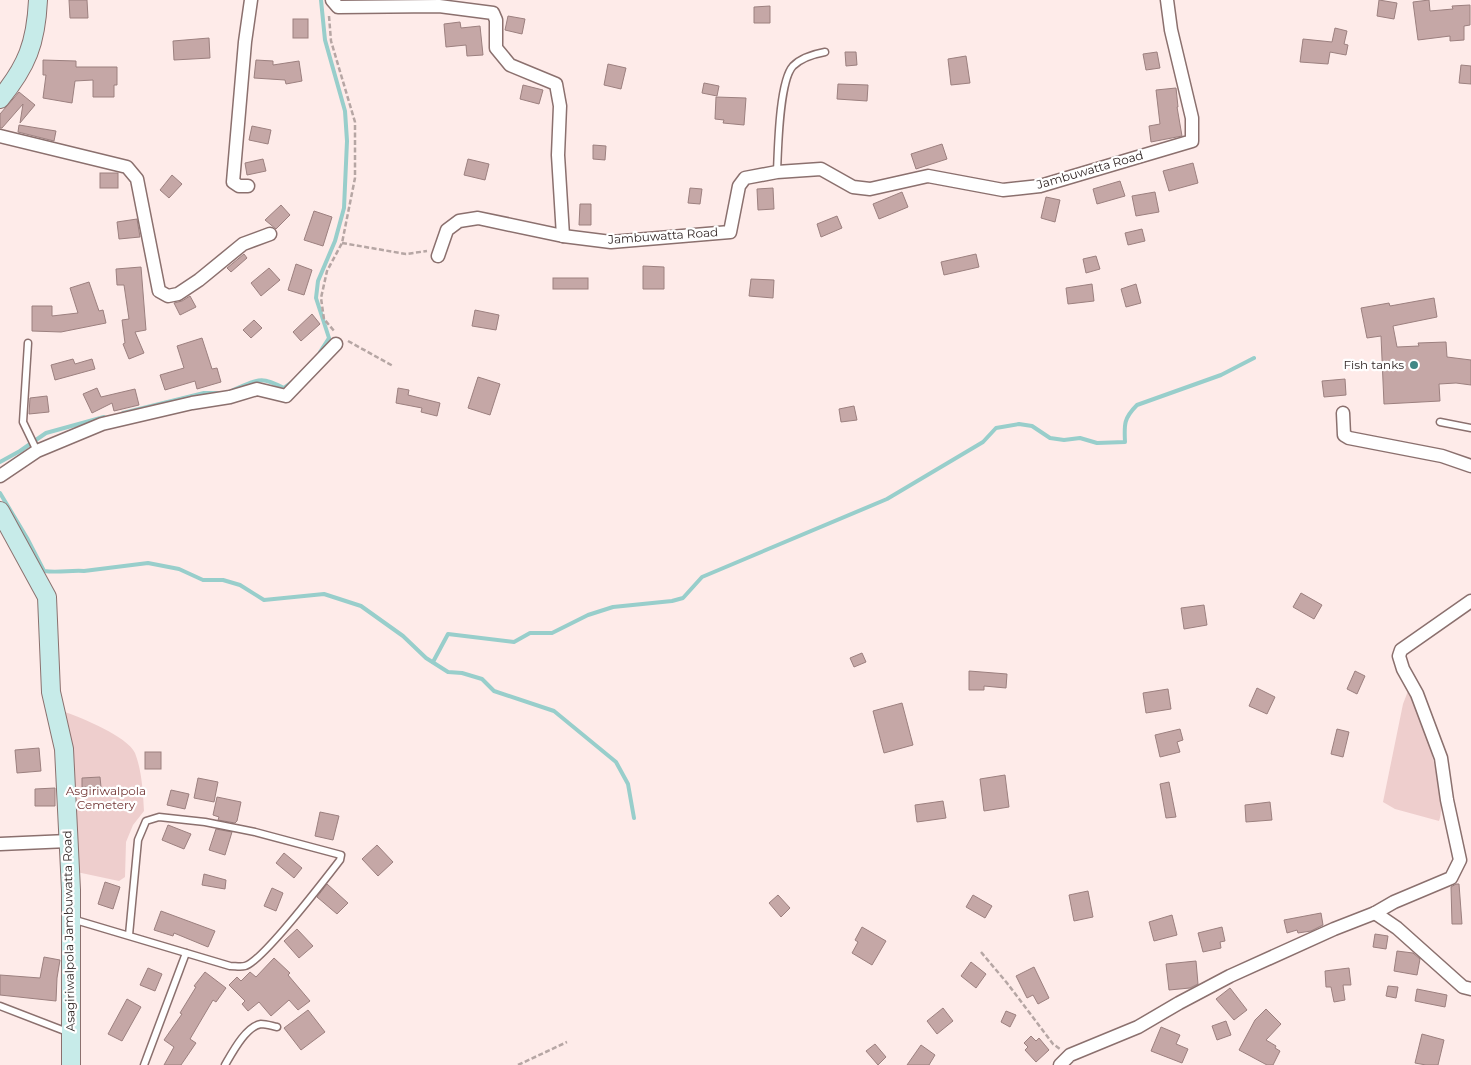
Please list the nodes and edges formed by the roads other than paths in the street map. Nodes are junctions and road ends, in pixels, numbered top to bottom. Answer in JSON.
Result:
{"nodes":[{"id":1,"x":38,"y":0,"type":"edge"},
{"id":2,"x":252,"y":0,"type":"edge"},
{"id":3,"x":1167,"y":0,"type":"edge"},
{"id":4,"x":331,"y":4,"type":"edge"},
{"id":5,"x":825,"y":52,"type":"dead end"},
{"id":6,"x":0,"y":99,"type":"edge"},
{"id":7,"x":0,"y":136,"type":"edge"},
{"id":8,"x":777,"y":172,"type":"junction"},
{"id":9,"x":248,"y":186,"type":"dead end"},
{"id":10,"x":270,"y":234,"type":"dead end"},
{"id":11,"x":563,"y":236,"type":"junction"},
{"id":12,"x":439,"y":252,"type":"road end"},
{"id":13,"x":338,"y":341,"type":"road end"},
{"id":14,"x":28,"y":344,"type":"dead end"},
{"id":15,"x":1343,"y":413,"type":"dead end"},
{"id":16,"x":1440,"y":422,"type":"dead end"},
{"id":17,"x":1471,"y":428,"type":"edge"},
{"id":18,"x":37,"y":451,"type":"junction"},
{"id":19,"x":1471,"y":466,"type":"edge"},
{"id":20,"x":0,"y":476,"type":"edge"},
{"id":21,"x":0,"y":511,"type":"edge"},
{"id":22,"x":1471,"y":601,"type":"edge"},
{"id":23,"x":68,"y":841,"type":"junction"},
{"id":24,"x":0,"y":844,"type":"edge"},
{"id":25,"x":1375,"y":913,"type":"junction"},
{"id":26,"x":71,"y":918,"type":"junction"},
{"id":27,"x":129,"y":935,"type":"junction"},
{"id":28,"x":186,"y":953,"type":"junction"},
{"id":29,"x":1471,"y":989,"type":"edge"},
{"id":30,"x":0,"y":1006,"type":"edge"},
{"id":31,"x":277,"y":1027,"type":"dead end"},
{"id":32,"x":71,"y":1034,"type":"junction"},
{"id":33,"x":71,"y":1065,"type":"edge"},
{"id":34,"x":144,"y":1065,"type":"edge"},
{"id":35,"x":225,"y":1065,"type":"edge"},
{"id":36,"x":1060,"y":1065,"type":"edge"}],
"edges":[{"from":1,"to":6,"type":"street"},
{"from":2,"to":9,"type":"street"},
{"from":3,"to":8,"type":"street","name":"Jambuwatta Road"},
{"from":4,"to":11,"type":"street"},
{"from":5,"to":8,"type":"lane"},
{"from":7,"to":10,"type":"street"},
{"from":8,"to":11,"type":"street","name":"Jambuwatta Road"},
{"from":11,"to":12,"type":"street","name":"Jambuwatta Road"},
{"from":13,"to":18,"type":"street"},
{"from":14,"to":18,"type":"lane"},
{"from":15,"to":19,"type":"street"},
{"from":16,"to":17,"type":"lane"},
{"from":18,"to":20,"type":"street"},
{"from":21,"to":23,"type":"street","name":"Asagiriwalpola Jambuwatta Road"},
{"from":22,"to":25,"type":"street"},
{"from":23,"to":24,"type":"street"},
{"from":23,"to":26,"type":"street","name":"Asagiriwalpola Jambuwatta Road"},
{"from":25,"to":29,"type":"street"},
{"from":25,"to":36,"type":"street"},
{"from":26,"to":27,"type":"lane"},
{"from":26,"to":32,"type":"street","name":"Asagiriwalpola Jambuwatta Road"},
{"from":27,"to":28,"type":"lane"},
{"from":27,"to":28,"type":"lane"},
{"from":28,"to":34,"type":"lane"},
{"from":30,"to":32,"type":"lane"},
{"from":31,"to":35,"type":"lane"},
{"from":32,"to":33,"type":"street","name":"Asagiriwalpola Jambuwatta Road"}]}
